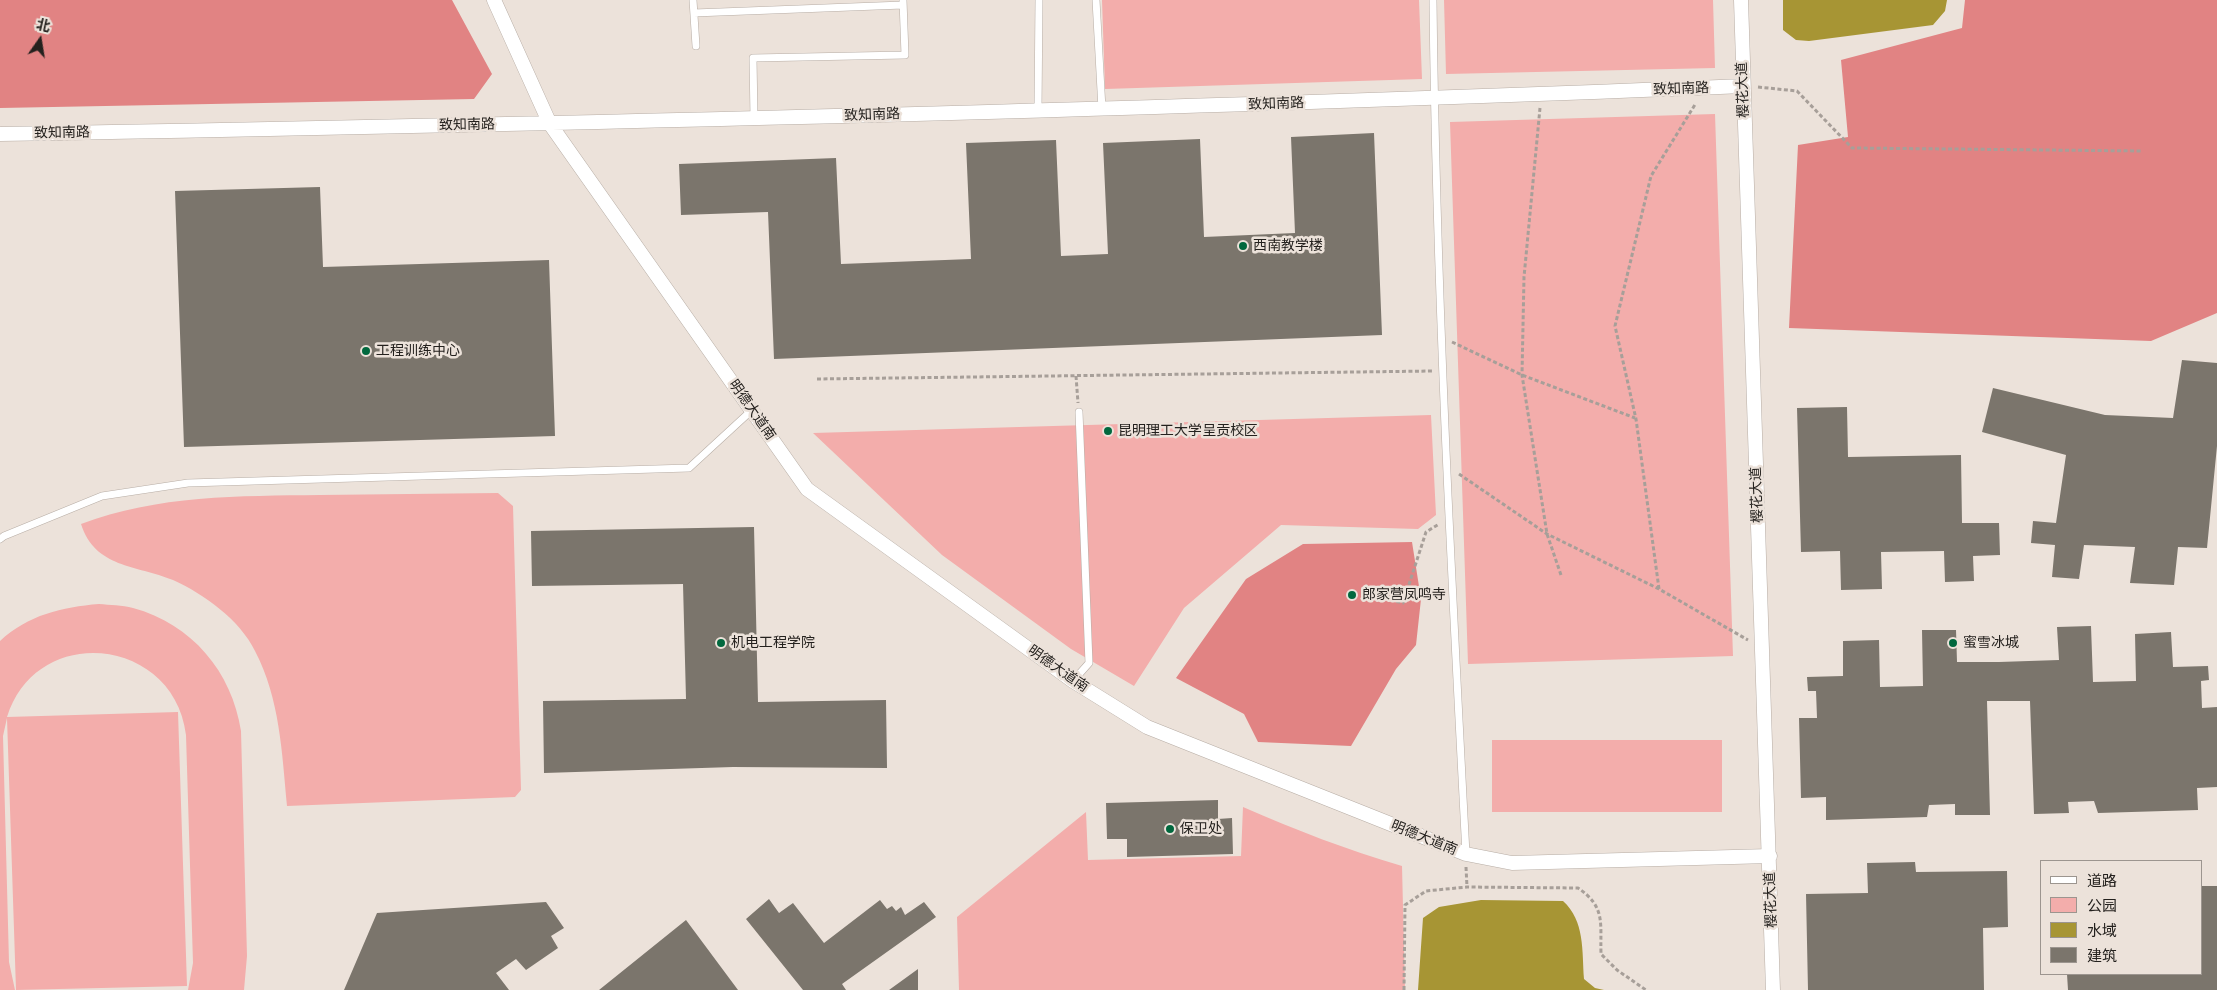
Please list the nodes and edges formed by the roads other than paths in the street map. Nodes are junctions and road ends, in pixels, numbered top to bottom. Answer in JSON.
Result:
{"nodes":[{"id":1,"x":494,"y":0,"type":"edge"},
{"id":2,"x":693,"y":0,"type":"edge"},
{"id":3,"x":1038,"y":0,"type":"edge"},
{"id":4,"x":1096,"y":0,"type":"edge"},
{"id":5,"x":1432,"y":0,"type":"edge"},
{"id":6,"x":1741,"y":0,"type":"edge"},
{"id":7,"x":903,"y":2,"type":"edge"},
{"id":8,"x":694,"y":14,"type":"junction"},
{"id":9,"x":696,"y":46,"type":"dead end"},
{"id":10,"x":1743,"y":86,"type":"junction"},
{"id":11,"x":1434,"y":99,"type":"junction"},
{"id":12,"x":1102,"y":108,"type":"junction"},
{"id":13,"x":1038,"y":110,"type":"junction"},
{"id":14,"x":754,"y":118,"type":"junction"},
{"id":15,"x":550,"y":124,"type":"junction"},
{"id":16,"x":0,"y":134,"type":"edge"},
{"id":17,"x":752,"y":410,"type":"junction"},
{"id":18,"x":1079,"y":412,"type":"road end"},
{"id":19,"x":0,"y":540,"type":"edge"},
{"id":20,"x":1073,"y":681,"type":"junction"},
{"id":21,"x":1466,"y":854,"type":"junction"},
{"id":22,"x":1770,"y":856,"type":"junction"},
{"id":23,"x":1774,"y":990,"type":"edge"}],
"edges":[{"from":1,"to":15,"type":"street","name":"明德大道南"},
{"from":2,"to":8,"type":"lane"},
{"from":3,"to":13,"type":"lane"},
{"from":4,"to":12,"type":"lane"},
{"from":5,"to":11,"type":"lane"},
{"from":6,"to":10,"type":"street","name":"樱花大道"},
{"from":7,"to":8,"type":"lane"},
{"from":7,"to":14,"type":"lane"},
{"from":8,"to":9,"type":"lane"},
{"from":10,"to":11,"type":"street","name":"致知南路"},
{"from":10,"to":22,"type":"street","name":"樱花大道"},
{"from":11,"to":12,"type":"street","name":"致知南路"},
{"from":11,"to":21,"type":"lane"},
{"from":12,"to":13,"type":"street","name":"致知南路"},
{"from":13,"to":14,"type":"street","name":"致知南路"},
{"from":14,"to":15,"type":"street","name":"致知南路"},
{"from":15,"to":16,"type":"street","name":"致知南路"},
{"from":15,"to":17,"type":"street","name":"明德大道南"},
{"from":17,"to":19,"type":"lane"},
{"from":17,"to":20,"type":"street","name":"明德大道南"},
{"from":18,"to":20,"type":"lane"},
{"from":20,"to":21,"type":"street","name":"明德大道南"},
{"from":21,"to":22,"type":"street","name":"明德大道南"},
{"from":22,"to":23,"type":"street","name":"樱花大道"}]}
